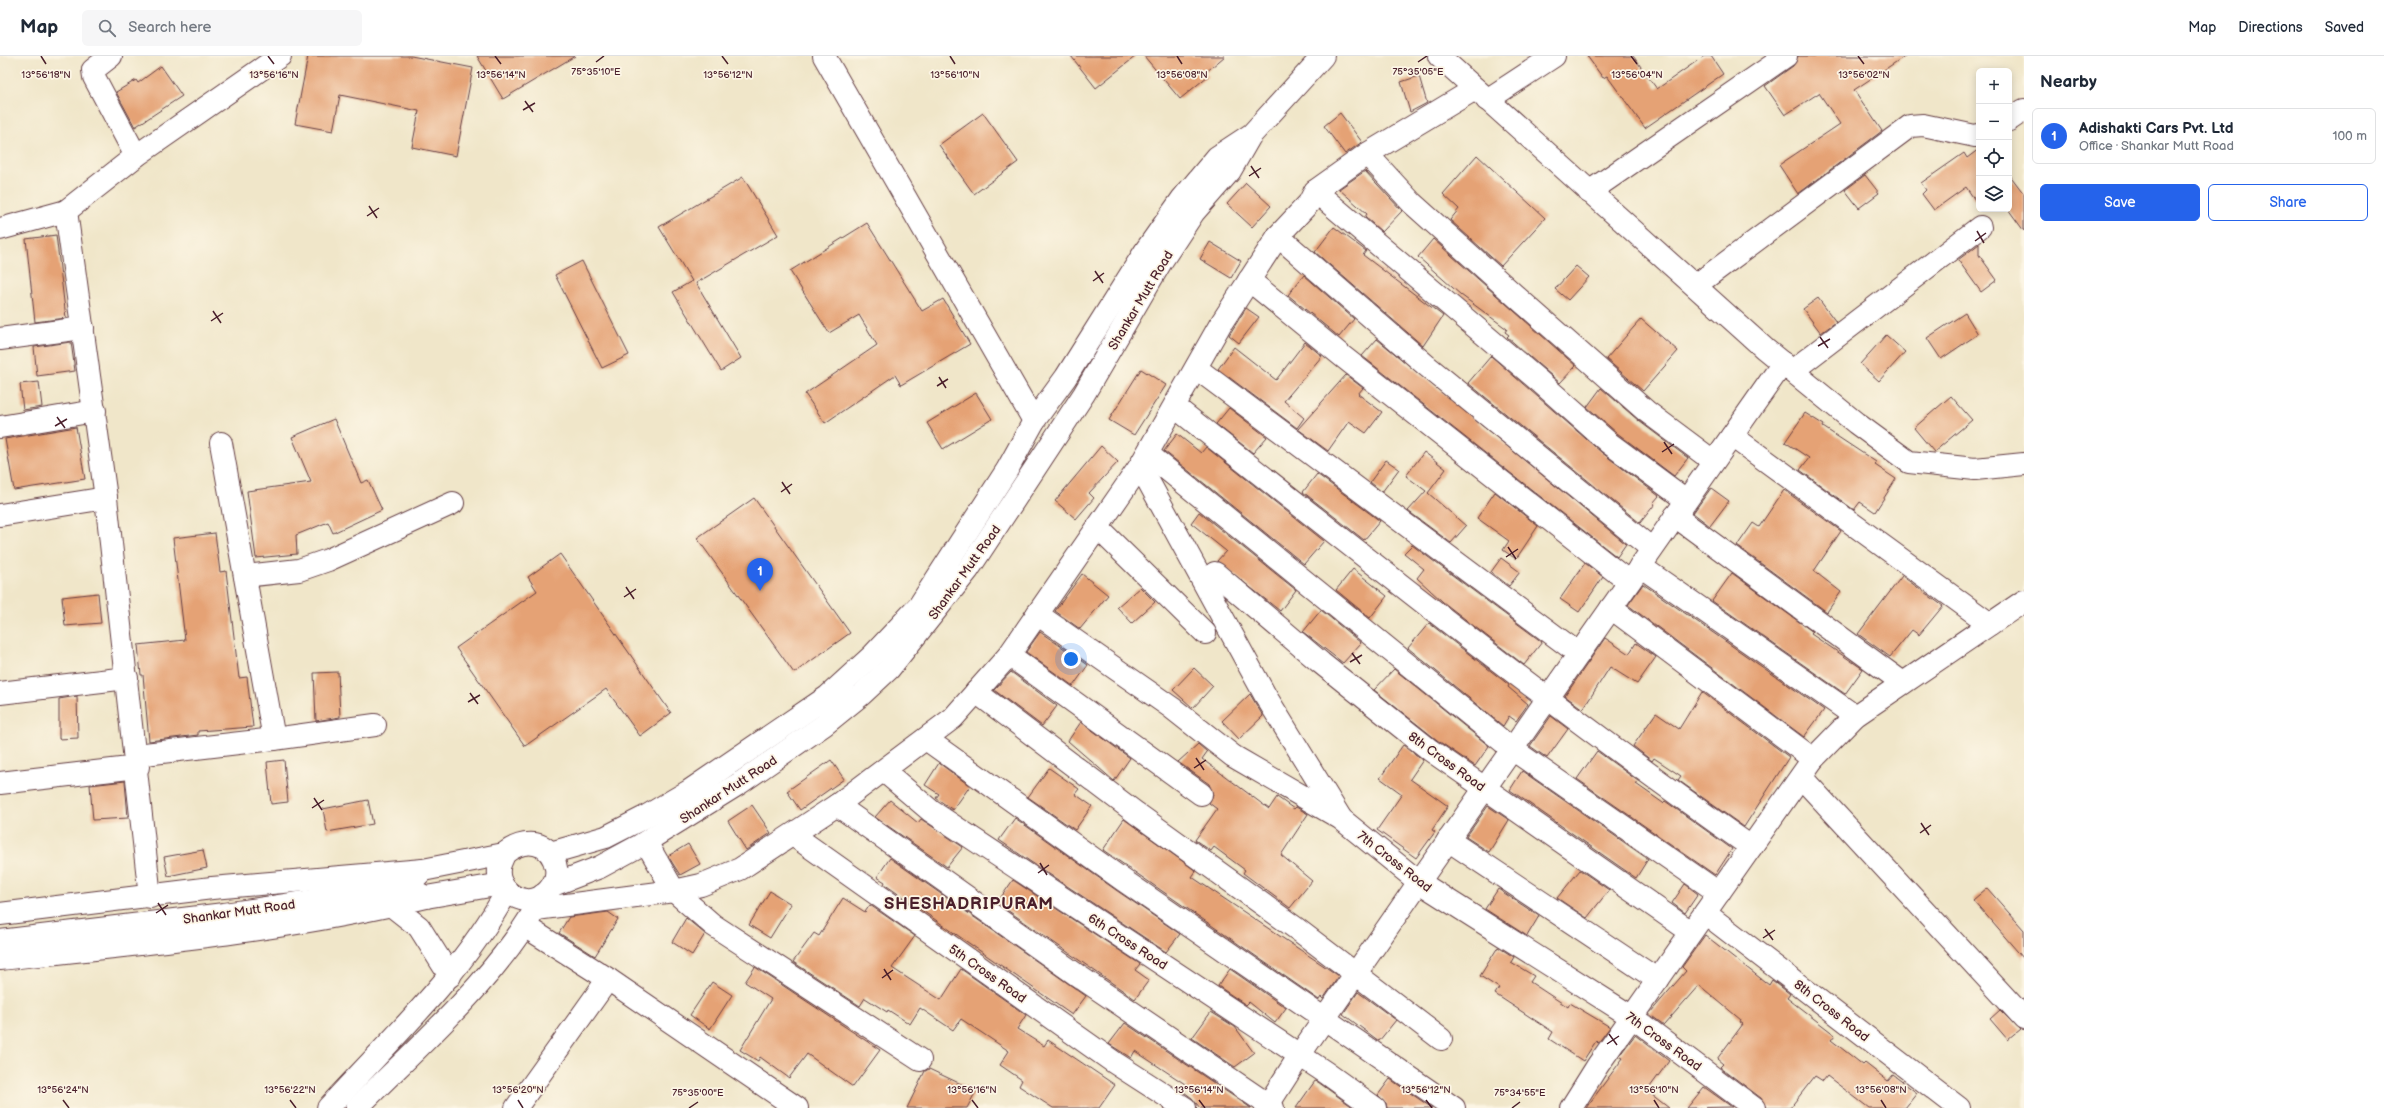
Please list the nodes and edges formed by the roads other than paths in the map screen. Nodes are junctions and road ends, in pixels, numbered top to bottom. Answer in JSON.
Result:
{"nodes":[{"id":1,"x":111,"y":56,"type":"edge"},
{"id":2,"x":280,"y":56,"type":"edge"},
{"id":3,"x":824,"y":56,"type":"edge"},
{"id":4,"x":1322,"y":56,"type":"edge"},
{"id":5,"x":1554,"y":56,"type":"edge"},
{"id":6,"x":1786,"y":56,"type":"edge"},
{"id":7,"x":1443,"y":57,"type":"edge"},
{"id":8,"x":1481,"y":95,"type":"junction"},
{"id":9,"x":2024,"y":110,"type":"edge"},
{"id":10,"x":2012,"y":118,"type":"edge"},
{"id":11,"x":1252,"y":134,"type":"junction"},
{"id":12,"x":1976,"y":136,"type":"edge"},
{"id":13,"x":1367,"y":154,"type":"junction"},
{"id":14,"x":136,"y":156,"type":"junction"},
{"id":15,"x":1315,"y":192,"type":"junction"},
{"id":16,"x":1589,"y":192,"type":"junction"},
{"id":17,"x":66,"y":211,"type":"junction"},
{"id":18,"x":1980,"y":227,"type":"dead end"},
{"id":19,"x":0,"y":229,"type":"edge"},
{"id":20,"x":1278,"y":236,"type":"junction"},
{"id":21,"x":1249,"y":280,"type":"junction"},
{"id":22,"x":1696,"y":285,"type":"junction"},
{"id":23,"x":83,"y":328,"type":"junction"},
{"id":24,"x":0,"y":339,"type":"edge"},
{"id":25,"x":1788,"y":367,"type":"junction"},
{"id":26,"x":1196,"y":368,"type":"junction"},
{"id":27,"x":1175,"y":407,"type":"junction"},
{"id":28,"x":95,"y":411,"type":"junction"},
{"id":29,"x":1034,"y":421,"type":"junction"},
{"id":30,"x":0,"y":427,"type":"edge"},
{"id":31,"x":1732,"y":436,"type":"junction"},
{"id":32,"x":221,"y":443,"type":"dead end"},
{"id":33,"x":1144,"y":460,"type":"junction"},
{"id":34,"x":1713,"y":461,"type":"junction"},
{"id":35,"x":2024,"y":464,"type":"edge"},
{"id":36,"x":106,"y":498,"type":"junction"},
{"id":37,"x":453,"y":503,"type":"dead end"},
{"id":38,"x":1681,"y":508,"type":"junction"},
{"id":39,"x":0,"y":515,"type":"edge"},
{"id":40,"x":1098,"y":528,"type":"junction"},
{"id":41,"x":1652,"y":548,"type":"junction"},
{"id":42,"x":1215,"y":573,"type":"dead end"},
{"id":43,"x":1634,"y":574,"type":"junction"},
{"id":44,"x":245,"y":576,"type":"junction"},
{"id":45,"x":2024,"y":601,"type":"edge"},
{"id":46,"x":1611,"y":608,"type":"junction"},
{"id":47,"x":1037,"y":614,"type":"junction"},
{"id":48,"x":1990,"y":624,"type":"junction"},
{"id":49,"x":1205,"y":633,"type":"dead end"},
{"id":50,"x":1579,"y":654,"type":"junction"},
{"id":51,"x":873,"y":655,"type":"junction"},
{"id":52,"x":1009,"y":655,"type":"junction"},
{"id":53,"x":889,"y":669,"type":"junction"},
{"id":54,"x":127,"y":678,"type":"junction"},
{"id":55,"x":1903,"y":683,"type":"junction"},
{"id":56,"x":976,"y":692,"type":"junction"},
{"id":57,"x":0,"y":693,"type":"edge"},
{"id":58,"x":1547,"y":699,"type":"junction"},
{"id":59,"x":1855,"y":716,"type":"junction"},
{"id":60,"x":375,"y":725,"type":"dead end"},
{"id":61,"x":274,"y":739,"type":"junction"},
{"id":62,"x":926,"y":739,"type":"junction"},
{"id":63,"x":1512,"y":749,"type":"junction"},
{"id":64,"x":1813,"y":759,"type":"junction"},
{"id":65,"x":137,"y":761,"type":"junction"},
{"id":66,"x":884,"y":770,"type":"junction"},
{"id":67,"x":1800,"y":777,"type":"junction"},
{"id":68,"x":0,"y":783,"type":"edge"},
{"id":69,"x":1485,"y":788,"type":"junction"},
{"id":70,"x":1201,"y":794,"type":"dead end"},
{"id":71,"x":837,"y":805,"type":"junction"},
{"id":72,"x":1340,"y":818,"type":"junction"},
{"id":73,"x":794,"y":835,"type":"junction"},
{"id":74,"x":1448,"y":840,"type":"junction"},
{"id":75,"x":646,"y":842,"type":"junction"},
{"id":76,"x":1751,"y":848,"type":"junction"},
{"id":77,"x":550,"y":853,"type":"junction"},
{"id":78,"x":504,"y":854,"type":"junction"},
{"id":79,"x":423,"y":870,"type":"junction"},
{"id":80,"x":1419,"y":882,"type":"junction"},
{"id":81,"x":504,"y":888,"type":"junction"},
{"id":82,"x":674,"y":891,"type":"junction"},
{"id":83,"x":1719,"y":893,"type":"junction"},
{"id":84,"x":398,"y":894,"type":"junction"},
{"id":85,"x":150,"y":897,"type":"junction"},
{"id":86,"x":540,"y":904,"type":"junction"},
{"id":87,"x":1705,"y":913,"type":"junction"},
{"id":88,"x":0,"y":914,"type":"edge"},
{"id":89,"x":1692,"y":932,"type":"junction"},
{"id":90,"x":0,"y":941,"type":"edge"},
{"id":91,"x":0,"y":959,"type":"edge"},
{"id":92,"x":1356,"y":974,"type":"junction"},
{"id":93,"x":450,"y":976,"type":"junction"},
{"id":94,"x":608,"y":979,"type":"junction"},
{"id":95,"x":1658,"y":980,"type":"junction"},
{"id":96,"x":1325,"y":1017,"type":"junction"},
{"id":97,"x":1632,"y":1017,"type":"junction"},
{"id":98,"x":2024,"y":1018,"type":"edge"},
{"id":99,"x":1441,"y":1039,"type":"dead end"},
{"id":100,"x":1300,"y":1055,"type":"junction"},
{"id":101,"x":920,"y":1060,"type":"dead end"},
{"id":102,"x":772,"y":1101,"type":"edge"},
{"id":103,"x":1269,"y":1107,"type":"edge"},
{"id":104,"x":328,"y":1108,"type":"edge"},
{"id":105,"x":357,"y":1108,"type":"edge"},
{"id":106,"x":516,"y":1108,"type":"edge"},
{"id":107,"x":797,"y":1108,"type":"edge"},
{"id":108,"x":1185,"y":1108,"type":"edge"},
{"id":109,"x":1375,"y":1108,"type":"edge"},
{"id":110,"x":1454,"y":1108,"type":"edge"},
{"id":111,"x":1571,"y":1108,"type":"edge"},
{"id":112,"x":1754,"y":1108,"type":"edge"},
{"id":113,"x":1959,"y":1108,"type":"edge"}],
"edges":[{"from":1,"to":14,"type":"street"},
{"from":2,"to":14,"type":"street"},
{"from":3,"to":29,"type":"street"},
{"from":4,"to":11,"type":"street","name":"Shankar Mutt Road"},
{"from":5,"to":8,"type":"street"},
{"from":6,"to":16,"type":"street"},
{"from":7,"to":8,"type":"street"},
{"from":8,"to":13,"type":"street"},
{"from":8,"to":16,"type":"street"},
{"from":9,"to":10,"type":"street"},
{"from":11,"to":29,"type":"street","name":"Shankar Mutt Road"},
{"from":11,"to":53,"type":"street","name":"Shankar Mutt Road"},
{"from":12,"to":22,"type":"street"},
{"from":13,"to":15,"type":"street"},
{"from":13,"to":34,"type":"street"},
{"from":14,"to":17,"type":"street"},
{"from":15,"to":20,"type":"street"},
{"from":15,"to":38,"type":"street"},
{"from":16,"to":22,"type":"street"},
{"from":17,"to":19,"type":"street"},
{"from":17,"to":23,"type":"street"},
{"from":18,"to":25,"type":"street"},
{"from":20,"to":21,"type":"street"},
{"from":20,"to":41,"type":"street"},
{"from":21,"to":26,"type":"street"},
{"from":21,"to":43,"type":"street"},
{"from":22,"to":25,"type":"street"},
{"from":23,"to":24,"type":"street"},
{"from":23,"to":28,"type":"street"},
{"from":25,"to":31,"type":"street"},
{"from":25,"to":35,"type":"street"},
{"from":26,"to":27,"type":"street"},
{"from":26,"to":50,"type":"street"},
{"from":27,"to":33,"type":"street"},
{"from":27,"to":58,"type":"street"},
{"from":28,"to":30,"type":"street"},
{"from":28,"to":36,"type":"street"},
{"from":29,"to":51,"type":"street","name":"Shankar Mutt Road"},
{"from":31,"to":34,"type":"street"},
{"from":31,"to":48,"type":"street"},
{"from":32,"to":44,"type":"street"},
{"from":33,"to":40,"type":"street"},
{"from":33,"to":63,"type":"street"},
{"from":33,"to":72,"type":"street"},
{"from":34,"to":38,"type":"street"},
{"from":36,"to":39,"type":"street"},
{"from":36,"to":54,"type":"street"},
{"from":37,"to":44,"type":"street"},
{"from":38,"to":41,"type":"street"},
{"from":38,"to":55,"type":"street"},
{"from":40,"to":47,"type":"street"},
{"from":40,"to":49,"type":"street"},
{"from":41,"to":43,"type":"street"},
{"from":42,"to":69,"type":"street","name":"8th Cross Road"},
{"from":43,"to":46,"type":"street"},
{"from":43,"to":59,"type":"street"},
{"from":44,"to":61,"type":"street"},
{"from":45,"to":48,"type":"street"},
{"from":46,"to":50,"type":"street"},
{"from":46,"to":64,"type":"street"},
{"from":47,"to":52,"type":"street"},
{"from":47,"to":72,"type":"street","name":"7th Cross Road"},
{"from":48,"to":55,"type":"street"},
{"from":50,"to":58,"type":"street"},
{"from":51,"to":53,"type":"street"},
{"from":51,"to":77,"type":"street","name":"Shankar Mutt Road"},
{"from":52,"to":56,"type":"street"},
{"from":52,"to":70,"type":"street"},
{"from":53,"to":75,"type":"street","name":"Shankar Mutt Road"},
{"from":54,"to":57,"type":"street"},
{"from":54,"to":65,"type":"street"},
{"from":55,"to":59,"type":"street"},
{"from":56,"to":62,"type":"street"},
{"from":56,"to":92,"type":"street"},
{"from":58,"to":63,"type":"street"},
{"from":58,"to":76,"type":"street"},
{"from":59,"to":64,"type":"street"},
{"from":60,"to":61,"type":"street"},
{"from":61,"to":65,"type":"street"},
{"from":62,"to":66,"type":"street"},
{"from":62,"to":96,"type":"street"},
{"from":63,"to":69,"type":"street"},
{"from":63,"to":83,"type":"street"},
{"from":64,"to":67,"type":"street"},
{"from":65,"to":68,"type":"street"},
{"from":65,"to":85,"type":"street"},
{"from":66,"to":71,"type":"street"},
{"from":66,"to":100,"type":"street","name":"6th Cross Road"},
{"from":67,"to":76,"type":"street"},
{"from":67,"to":98,"type":"street"},
{"from":69,"to":74,"type":"street"},
{"from":69,"to":89,"type":"street","name":"8th Cross Road"},
{"from":71,"to":73,"type":"street"},
{"from":71,"to":103,"type":"street"},
{"from":72,"to":80,"type":"street","name":"7th Cross Road"},
{"from":73,"to":82,"type":"street"},
{"from":73,"to":108,"type":"street","name":"5th Cross Road"},
{"from":74,"to":80,"type":"street"},
{"from":74,"to":95,"type":"street"},
{"from":75,"to":82,"type":"street"},
{"from":75,"to":86,"type":"street","name":"Shankar Mutt Road"},
{"from":76,"to":83,"type":"street"},
{"from":77,"to":78,"type":"street"},
{"from":77,"to":86,"type":"street"},
{"from":78,"to":79,"type":"street"},
{"from":78,"to":81,"type":"street"},
{"from":79,"to":84,"type":"street"},
{"from":79,"to":85,"type":"street"},
{"from":80,"to":92,"type":"street"},
{"from":80,"to":97,"type":"street","name":"7th Cross Road"},
{"from":81,"to":84,"type":"street"},
{"from":81,"to":86,"type":"street","name":"Shankar Mutt Road"},
{"from":81,"to":93,"type":"street"},
{"from":82,"to":86,"type":"street"},
{"from":82,"to":101,"type":"street"},
{"from":83,"to":87,"type":"street"},
{"from":84,"to":90,"type":"street","name":"Shankar Mutt Road"},
{"from":84,"to":91,"type":"street"},
{"from":84,"to":93,"type":"street"},
{"from":85,"to":88,"type":"street"},
{"from":86,"to":94,"type":"street"},
{"from":86,"to":105,"type":"street"},
{"from":87,"to":89,"type":"street"},
{"from":87,"to":113,"type":"street","name":"8th Cross Road"},
{"from":89,"to":95,"type":"street"},
{"from":92,"to":96,"type":"street"},
{"from":92,"to":99,"type":"street"},
{"from":93,"to":104,"type":"street"},
{"from":94,"to":102,"type":"street"},
{"from":94,"to":106,"type":"street"},
{"from":95,"to":97,"type":"street"},
{"from":96,"to":100,"type":"street"},
{"from":96,"to":110,"type":"street"},
{"from":97,"to":111,"type":"street"},
{"from":97,"to":112,"type":"street","name":"7th Cross Road"},
{"from":100,"to":103,"type":"street"},
{"from":100,"to":109,"type":"street","name":"6th Cross Road"},
{"from":102,"to":107,"type":"street"}]}
